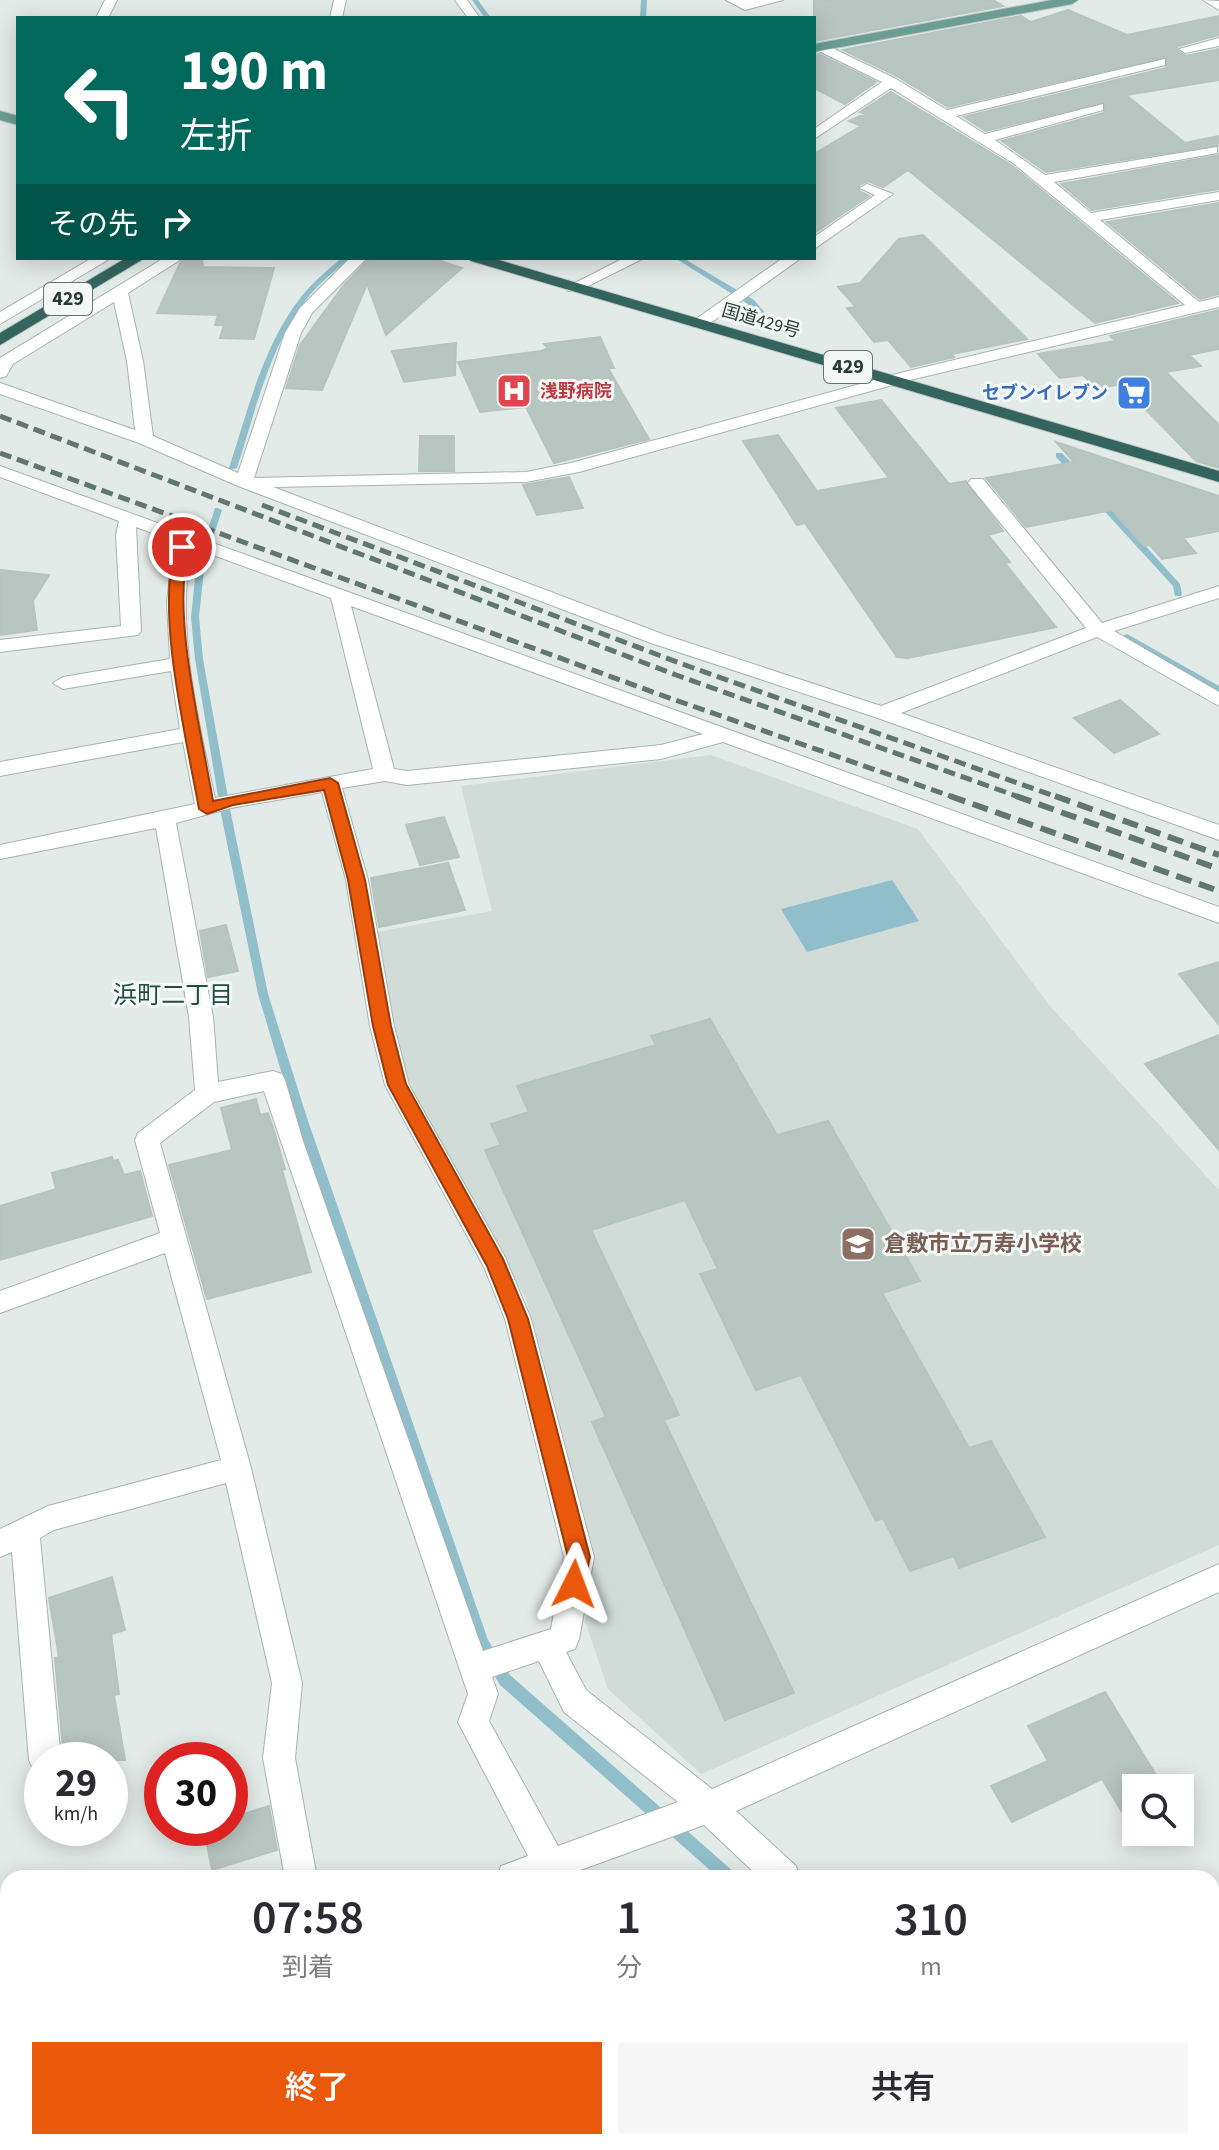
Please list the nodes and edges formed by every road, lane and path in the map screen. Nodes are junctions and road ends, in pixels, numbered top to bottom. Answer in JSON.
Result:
{"nodes":[{"id":1,"x":732,"y":0,"type":"edge"},
{"id":2,"x":777,"y":0,"type":"edge"},
{"id":3,"x":1072,"y":0,"type":"edge"},
{"id":4,"x":1209,"y":0,"type":"edge"},
{"id":5,"x":1219,"y":6,"type":"edge"},
{"id":6,"x":1219,"y":42,"type":"edge"},
{"id":7,"x":818,"y":47,"type":"edge"},
{"id":8,"x":1185,"y":49,"type":"dead end"},
{"id":9,"x":1160,"y":62,"type":"dead end"},
{"id":10,"x":891,"y":82,"type":"junction"},
{"id":11,"x":1098,"y":107,"type":"dead end"},
{"id":12,"x":944,"y":115,"type":"junction"},
{"id":13,"x":816,"y":118,"type":"edge"},
{"id":14,"x":829,"y":125,"type":"junction"},
{"id":15,"x":816,"y":134,"type":"edge"},
{"id":16,"x":983,"y":139,"type":"junction"},
{"id":17,"x":1212,"y":150,"type":"dead end"},
{"id":18,"x":1042,"y":180,"type":"junction"},
{"id":19,"x":867,"y":188,"type":"dead end"},
{"id":20,"x":1219,"y":196,"type":"edge"},
{"id":21,"x":1087,"y":218,"type":"junction"},
{"id":22,"x":816,"y":243,"type":"edge"},
{"id":23,"x":100,"y":260,"type":"edge"},
{"id":24,"x":134,"y":260,"type":"edge"},
{"id":25,"x":172,"y":260,"type":"edge"},
{"id":26,"x":357,"y":260,"type":"edge"},
{"id":27,"x":482,"y":260,"type":"edge"},
{"id":28,"x":632,"y":260,"type":"edge"},
{"id":29,"x":790,"y":260,"type":"edge"},
{"id":30,"x":573,"y":288,"type":"junction"},
{"id":31,"x":120,"y":292,"type":"junction"},
{"id":32,"x":1219,"y":302,"type":"edge"},
{"id":33,"x":1196,"y":307,"type":"junction"},
{"id":34,"x":0,"y":319,"type":"edge"},
{"id":35,"x":699,"y":324,"type":"junction"},
{"id":36,"x":0,"y":340,"type":"edge"},
{"id":37,"x":0,"y":373,"type":"edge"},
{"id":38,"x":893,"y":381,"type":"junction"},
{"id":39,"x":0,"y":388,"type":"edge"},
{"id":40,"x":145,"y":439,"type":"junction"},
{"id":41,"x":0,"y":471,"type":"edge"},
{"id":42,"x":1219,"y":477,"type":"edge"},
{"id":43,"x":244,"y":482,"type":"junction"},
{"id":44,"x":977,"y":483,"type":"dead end"},
{"id":45,"x":129,"y":517,"type":"junction"},
{"id":46,"x":184,"y":537,"type":"junction"},
{"id":47,"x":1219,"y":592,"type":"edge"},
{"id":48,"x":339,"y":594,"type":"junction"},
{"id":49,"x":1098,"y":630,"type":"junction"},
{"id":50,"x":0,"y":646,"type":"edge"},
{"id":51,"x":181,"y":663,"type":"junction"},
{"id":52,"x":63,"y":683,"type":"dead end"},
{"id":53,"x":1219,"y":700,"type":"edge"},
{"id":54,"x":882,"y":713,"type":"junction"},
{"id":55,"x":191,"y":734,"type":"junction"},
{"id":56,"x":725,"y":735,"type":"junction"},
{"id":57,"x":0,"y":769,"type":"edge"},
{"id":58,"x":385,"y":774,"type":"junction"},
{"id":59,"x":330,"y":783,"type":"junction"},
{"id":60,"x":218,"y":805,"type":"junction"},
{"id":61,"x":165,"y":819,"type":"junction"},
{"id":62,"x":1219,"y":833,"type":"edge"},
{"id":63,"x":0,"y":852,"type":"edge"},
{"id":64,"x":1219,"y":915,"type":"edge"},
{"id":65,"x":207,"y":1094,"type":"junction"},
{"id":66,"x":174,"y":1239,"type":"junction"},
{"id":67,"x":0,"y":1302,"type":"edge"},
{"id":68,"x":237,"y":1468,"type":"junction"},
{"id":69,"x":12,"y":1538,"type":"edge"},
{"id":70,"x":1219,"y":1578,"type":"edge"},
{"id":71,"x":547,"y":1645,"type":"junction"},
{"id":72,"x":487,"y":1665,"type":"junction"},
{"id":73,"x":42,"y":1742,"type":"edge"},
{"id":74,"x":681,"y":1817,"type":"junction"},
{"id":75,"x":300,"y":1870,"type":"edge"},
{"id":76,"x":554,"y":1870,"type":"edge"},
{"id":77,"x":557,"y":1870,"type":"edge"},
{"id":78,"x":770,"y":1870,"type":"edge"}],
"edges":[{"from":1,"to":2,"type":"street"},
{"from":3,"to":7,"type":"main road"},
{"from":4,"to":5,"type":"street"},
{"from":6,"to":8,"type":"street"},
{"from":7,"to":10,"type":"street"},
{"from":9,"to":12,"type":"street"},
{"from":10,"to":12,"type":"street"},
{"from":10,"to":14,"type":"street"},
{"from":11,"to":16,"type":"street"},
{"from":12,"to":16,"type":"street"},
{"from":13,"to":14,"type":"street"},
{"from":14,"to":15,"type":"street"},
{"from":16,"to":18,"type":"street"},
{"from":17,"to":18,"type":"street"},
{"from":18,"to":21,"type":"street"},
{"from":19,"to":22,"type":"street"},
{"from":20,"to":21,"type":"street"},
{"from":21,"to":33,"type":"street"},
{"from":23,"to":34,"type":"street"},
{"from":24,"to":36,"type":"highway","number":"429"},
{"from":25,"to":31,"type":"street"},
{"from":26,"to":43,"type":"street"},
{"from":27,"to":30,"type":"highway","name":"国道429号","number":"429"},
{"from":28,"to":30,"type":"street"},
{"from":29,"to":35,"type":"street"},
{"from":30,"to":35,"type":"highway","name":"国道429号","number":"429"},
{"from":31,"to":37,"type":"street"},
{"from":31,"to":40,"type":"street"},
{"from":32,"to":33,"type":"street"},
{"from":33,"to":38,"type":"street"},
{"from":35,"to":38,"type":"highway","name":"国道429号","number":"429"},
{"from":38,"to":42,"type":"highway","name":"国道429号","number":"429"},
{"from":38,"to":43,"type":"street"},
{"from":39,"to":40,"type":"street"},
{"from":40,"to":43,"type":"street"},
{"from":41,"to":45,"type":"street"},
{"from":43,"to":54,"type":"street"},
{"from":44,"to":49,"type":"street"},
{"from":45,"to":46,"type":"street"},
{"from":45,"to":50,"type":"street"},
{"from":46,"to":48,"type":"street"},
{"from":46,"to":51,"type":"street"},
{"from":47,"to":49,"type":"street"},
{"from":48,"to":56,"type":"street"},
{"from":48,"to":58,"type":"street"},
{"from":49,"to":53,"type":"street"},
{"from":49,"to":54,"type":"street"},
{"from":51,"to":52,"type":"street"},
{"from":51,"to":55,"type":"street"},
{"from":54,"to":62,"type":"street"},
{"from":55,"to":57,"type":"street"},
{"from":55,"to":60,"type":"street"},
{"from":56,"to":58,"type":"street"},
{"from":56,"to":64,"type":"street"},
{"from":58,"to":59,"type":"street"},
{"from":59,"to":60,"type":"street"},
{"from":59,"to":71,"type":"street"},
{"from":60,"to":61,"type":"street"},
{"from":61,"to":63,"type":"street"},
{"from":61,"to":65,"type":"street"},
{"from":65,"to":66,"type":"street"},
{"from":65,"to":72,"type":"street"},
{"from":66,"to":67,"type":"street"},
{"from":66,"to":68,"type":"street"},
{"from":68,"to":69,"type":"street"},
{"from":68,"to":75,"type":"street"},
{"from":69,"to":73,"type":"street"},
{"from":70,"to":74,"type":"street"},
{"from":71,"to":72,"type":"street"},
{"from":71,"to":74,"type":"street"},
{"from":72,"to":76,"type":"street"},
{"from":74,"to":77,"type":"street"},
{"from":74,"to":78,"type":"street"}]}
